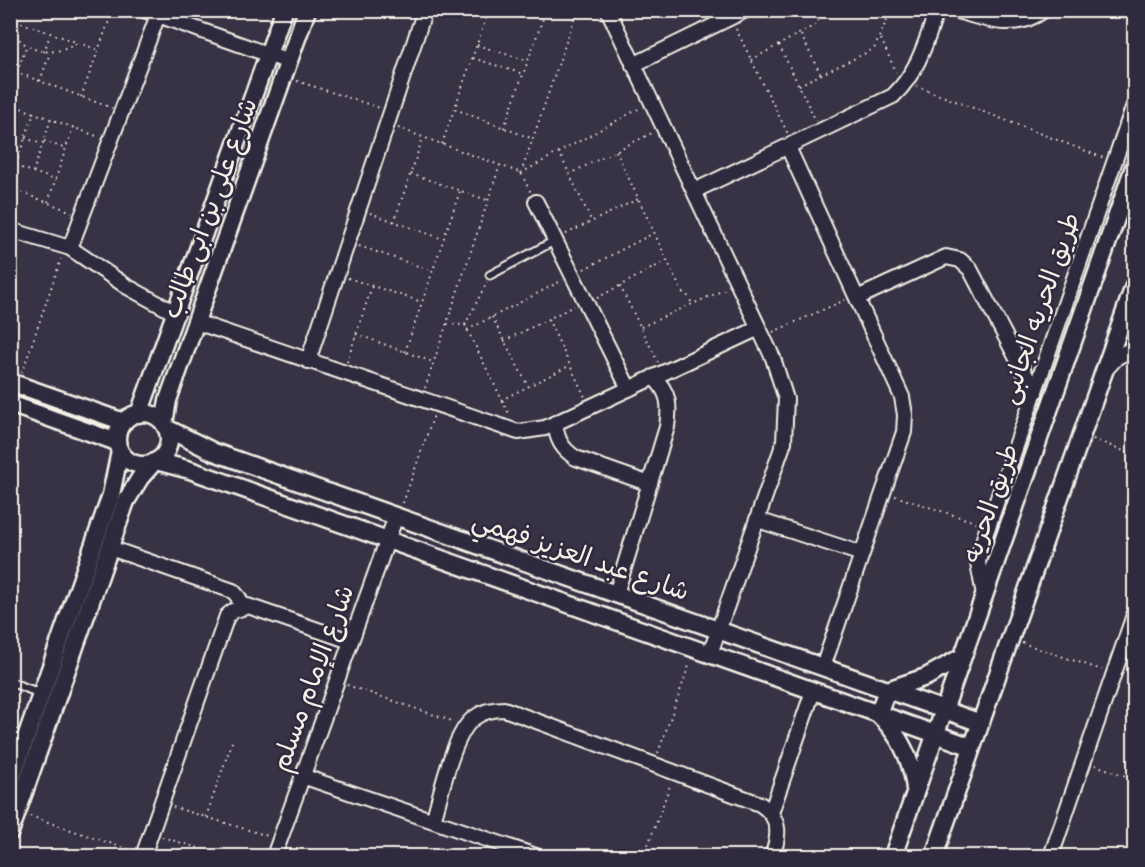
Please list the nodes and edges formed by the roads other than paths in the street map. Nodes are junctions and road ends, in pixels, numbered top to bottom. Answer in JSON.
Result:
{"nodes":[{"id":1,"x":144,"y":10,"type":"edge"},
{"id":2,"x":284,"y":10,"type":"edge"},
{"id":3,"x":307,"y":10,"type":"edge"},
{"id":4,"x":425,"y":10,"type":"edge"},
{"id":5,"x":608,"y":10,"type":"edge"},
{"id":6,"x":746,"y":10,"type":"edge"},
{"id":7,"x":937,"y":10,"type":"edge"},
{"id":8,"x":954,"y":10,"type":"edge"},
{"id":9,"x":1044,"y":10,"type":"edge"},
{"id":10,"x":158,"y":15,"type":"junction"},
{"id":11,"x":269,"y":55,"type":"junction"},
{"id":12,"x":633,"y":65,"type":"junction"},
{"id":13,"x":286,"y":69,"type":"junction"},
{"id":14,"x":1134,"y":105,"type":"edge"},
{"id":15,"x":790,"y":146,"type":"junction"},
{"id":16,"x":1134,"y":167,"type":"edge"},
{"id":17,"x":694,"y":191,"type":"junction"},
{"id":18,"x":536,"y":202,"type":"road end"},
{"id":19,"x":10,"y":230,"type":"edge"},
{"id":20,"x":555,"y":240,"type":"junction"},
{"id":21,"x":68,"y":248,"type":"junction"},
{"id":22,"x":490,"y":275,"type":"road end"},
{"id":23,"x":1134,"y":290,"type":"edge"},
{"id":24,"x":856,"y":297,"type":"junction"},
{"id":25,"x":177,"y":314,"type":"junction"},
{"id":26,"x":196,"y":322,"type":"junction"},
{"id":27,"x":761,"y":333,"type":"junction"},
{"id":28,"x":1134,"y":348,"type":"edge"},
{"id":29,"x":308,"y":361,"type":"junction"},
{"id":30,"x":1106,"y":370,"type":"junction"},
{"id":31,"x":658,"y":375,"type":"junction"},
{"id":32,"x":14,"y":383,"type":"edge"},
{"id":33,"x":152,"y":384,"type":"junction"},
{"id":34,"x":629,"y":389,"type":"junction"},
{"id":35,"x":172,"y":390,"type":"junction"},
{"id":36,"x":1035,"y":393,"type":"junction"},
{"id":37,"x":10,"y":404,"type":"edge"},
{"id":38,"x":100,"y":414,"type":"junction"},
{"id":39,"x":131,"y":418,"type":"junction"},
{"id":40,"x":555,"y":423,"type":"junction"},
{"id":41,"x":165,"y":426,"type":"junction"},
{"id":42,"x":92,"y":433,"type":"junction"},
{"id":43,"x":119,"y":447,"type":"junction"},
{"id":44,"x":200,"y":447,"type":"junction"},
{"id":45,"x":155,"y":462,"type":"junction"},
{"id":46,"x":190,"y":470,"type":"junction"},
{"id":47,"x":650,"y":484,"type":"junction"},
{"id":48,"x":119,"y":498,"type":"junction"},
{"id":49,"x":397,"y":517,"type":"junction"},
{"id":50,"x":758,"y":520,"type":"junction"},
{"id":51,"x":387,"y":540,"type":"junction"},
{"id":52,"x":110,"y":548,"type":"junction"},
{"id":53,"x":862,"y":554,"type":"junction"},
{"id":54,"x":616,"y":594,"type":"junction"},
{"id":55,"x":984,"y":595,"type":"junction"},
{"id":56,"x":240,"y":607,"type":"junction"},
{"id":57,"x":1134,"y":615,"type":"edge"},
{"id":58,"x":718,"y":630,"type":"junction"},
{"id":59,"x":350,"y":641,"type":"junction"},
{"id":60,"x":702,"y":652,"type":"junction"},
{"id":61,"x":962,"y":657,"type":"junction"},
{"id":62,"x":824,"y":667,"type":"junction"},
{"id":63,"x":10,"y":682,"type":"edge"},
{"id":64,"x":887,"y":690,"type":"junction"},
{"id":65,"x":813,"y":691,"type":"junction"},
{"id":66,"x":42,"y":694,"type":"junction"},
{"id":67,"x":944,"y":710,"type":"junction"},
{"id":68,"x":878,"y":714,"type":"junction"},
{"id":69,"x":981,"y":723,"type":"junction"},
{"id":70,"x":936,"y":734,"type":"junction"},
{"id":71,"x":33,"y":744,"type":"junction"},
{"id":72,"x":972,"y":747,"type":"junction"},
{"id":73,"x":302,"y":776,"type":"junction"},
{"id":74,"x":10,"y":783,"type":"edge"},
{"id":75,"x":915,"y":792,"type":"junction"},
{"id":76,"x":771,"y":813,"type":"junction"},
{"id":77,"x":434,"y":821,"type":"junction"},
{"id":78,"x":10,"y":832,"type":"edge"},
{"id":79,"x":144,"y":856,"type":"edge"},
{"id":80,"x":274,"y":856,"type":"edge"},
{"id":81,"x":536,"y":856,"type":"edge"},
{"id":82,"x":772,"y":856,"type":"edge"},
{"id":83,"x":893,"y":856,"type":"edge"},
{"id":84,"x":934,"y":856,"type":"edge"},
{"id":85,"x":1051,"y":856,"type":"edge"}],
"edges":[{"from":1,"to":10,"type":"street"},
{"from":2,"to":11,"type":"street","name":"شارع على بن ابى طالب"},
{"from":3,"to":13,"type":"street","name":"شارع على بن ابى طالب"},
{"from":4,"to":29,"type":"street"},
{"from":5,"to":12,"type":"street"},
{"from":6,"to":12,"type":"street"},
{"from":7,"to":15,"type":"street"},
{"from":8,"to":9,"type":"street"},
{"from":10,"to":11,"type":"street"},
{"from":10,"to":21,"type":"street"},
{"from":11,"to":13,"type":"street"},
{"from":11,"to":25,"type":"street","name":"شارع على بن ابى طالب"},
{"from":12,"to":17,"type":"street"},
{"from":13,"to":26,"type":"street","name":"شارع على بن ابى طالب"},
{"from":14,"to":36,"type":"street","name":"طريق الحريه الجانبى"},
{"from":15,"to":17,"type":"street"},
{"from":15,"to":24,"type":"street"},
{"from":16,"to":55,"type":"street","name":"طريق الحريه"},
{"from":17,"to":27,"type":"street"},
{"from":18,"to":20,"type":"street"},
{"from":19,"to":21,"type":"street"},
{"from":20,"to":22,"type":"lane"},
{"from":20,"to":34,"type":"street"},
{"from":21,"to":25,"type":"street"},
{"from":23,"to":30,"type":"street"},
{"from":24,"to":36,"type":"street"},
{"from":24,"to":53,"type":"street"},
{"from":25,"to":33,"type":"street","name":"شارع على بن ابى طالب"},
{"from":26,"to":29,"type":"street"},
{"from":26,"to":35,"type":"street","name":"شارع على بن ابى طالب"},
{"from":27,"to":31,"type":"street"},
{"from":27,"to":50,"type":"street"},
{"from":28,"to":30,"type":"street"},
{"from":29,"to":40,"type":"street"},
{"from":30,"to":69,"type":"street"},
{"from":31,"to":34,"type":"street"},
{"from":31,"to":47,"type":"street"},
{"from":32,"to":38,"type":"street"},
{"from":33,"to":35,"type":"street"},
{"from":33,"to":39,"type":"street","name":"شارع على بن ابى طالب"},
{"from":34,"to":40,"type":"street"},
{"from":35,"to":41,"type":"street","name":"شارع على بن ابى طالب"},
{"from":36,"to":55,"type":"street","name":"طريق الحريه الجانبى"},
{"from":37,"to":42,"type":"street"},
{"from":38,"to":39,"type":"street"},
{"from":38,"to":42,"type":"street"},
{"from":39,"to":41,"type":"street"},
{"from":39,"to":43,"type":"street"},
{"from":40,"to":47,"type":"street"},
{"from":41,"to":44,"type":"street","name":"شارع عبد العزيز فهمي"},
{"from":41,"to":45,"type":"street"},
{"from":42,"to":43,"type":"street"},
{"from":43,"to":45,"type":"street"},
{"from":43,"to":48,"type":"street"},
{"from":44,"to":46,"type":"street"},
{"from":44,"to":49,"type":"street","name":"شارع عبد العزيز فهمي"},
{"from":45,"to":46,"type":"street","name":"شارع عبد العزيز فهمي"},
{"from":45,"to":48,"type":"street"},
{"from":46,"to":51,"type":"street","name":"شارع عبد العزيز فهمي"},
{"from":47,"to":54,"type":"street"},
{"from":48,"to":52,"type":"street"},
{"from":48,"to":66,"type":"street"},
{"from":49,"to":51,"type":"street","name":"شارع الإمام مسلم"},
{"from":49,"to":54,"type":"street","name":"شارع عبد العزيز فهمي"},
{"from":50,"to":53,"type":"street"},
{"from":50,"to":58,"type":"street"},
{"from":51,"to":59,"type":"street","name":"شارع الإمام مسلم"},
{"from":51,"to":60,"type":"street","name":"شارع عبد العزيز فهمي"},
{"from":52,"to":56,"type":"street"},
{"from":52,"to":71,"type":"street"},
{"from":53,"to":62,"type":"street"},
{"from":54,"to":58,"type":"street","name":"شارع عبد العزيز فهمي"},
{"from":55,"to":61,"type":"street","name":"طريق الحريه"},
{"from":56,"to":59,"type":"street"},
{"from":56,"to":79,"type":"street"},
{"from":57,"to":85,"type":"street"},
{"from":58,"to":60,"type":"street"},
{"from":58,"to":62,"type":"street","name":"شارع عبد العزيز فهمي"},
{"from":59,"to":73,"type":"street","name":"شارع الإمام مسلم"},
{"from":60,"to":65,"type":"street","name":"شارع عبد العزيز فهمي"},
{"from":61,"to":64,"type":"street"},
{"from":61,"to":67,"type":"street","name":"طريق الحريه"},
{"from":62,"to":64,"type":"street","name":"شارع عبد العزيز فهمي"},
{"from":63,"to":66,"type":"lane"},
{"from":64,"to":67,"type":"street","name":"شارع عبد العزيز فهمي"},
{"from":64,"to":68,"type":"street"},
{"from":65,"to":68,"type":"street","name":"شارع عبد العزيز فهمي"},
{"from":65,"to":76,"type":"street"},
{"from":66,"to":71,"type":"street"},
{"from":67,"to":69,"type":"street","name":"شارع عبد العزيز فهمي"},
{"from":67,"to":70,"type":"street","name":"طريق الحريه"},
{"from":68,"to":70,"type":"street","name":"شارع عبد العزيز فهمي"},
{"from":68,"to":75,"type":"street"},
{"from":69,"to":72,"type":"street"},
{"from":70,"to":72,"type":"street","name":"شارع عبد العزيز فهمي"},
{"from":70,"to":75,"type":"street","name":"طريق الحريه"},
{"from":71,"to":74,"type":"street"},
{"from":71,"to":78,"type":"street"},
{"from":72,"to":84,"type":"street"},
{"from":73,"to":77,"type":"street"},
{"from":73,"to":80,"type":"street","name":"شارع الإمام مسلم"},
{"from":75,"to":83,"type":"street","name":"طريق الحريه"},
{"from":76,"to":77,"type":"street"},
{"from":76,"to":82,"type":"street"},
{"from":77,"to":81,"type":"street"}]}
